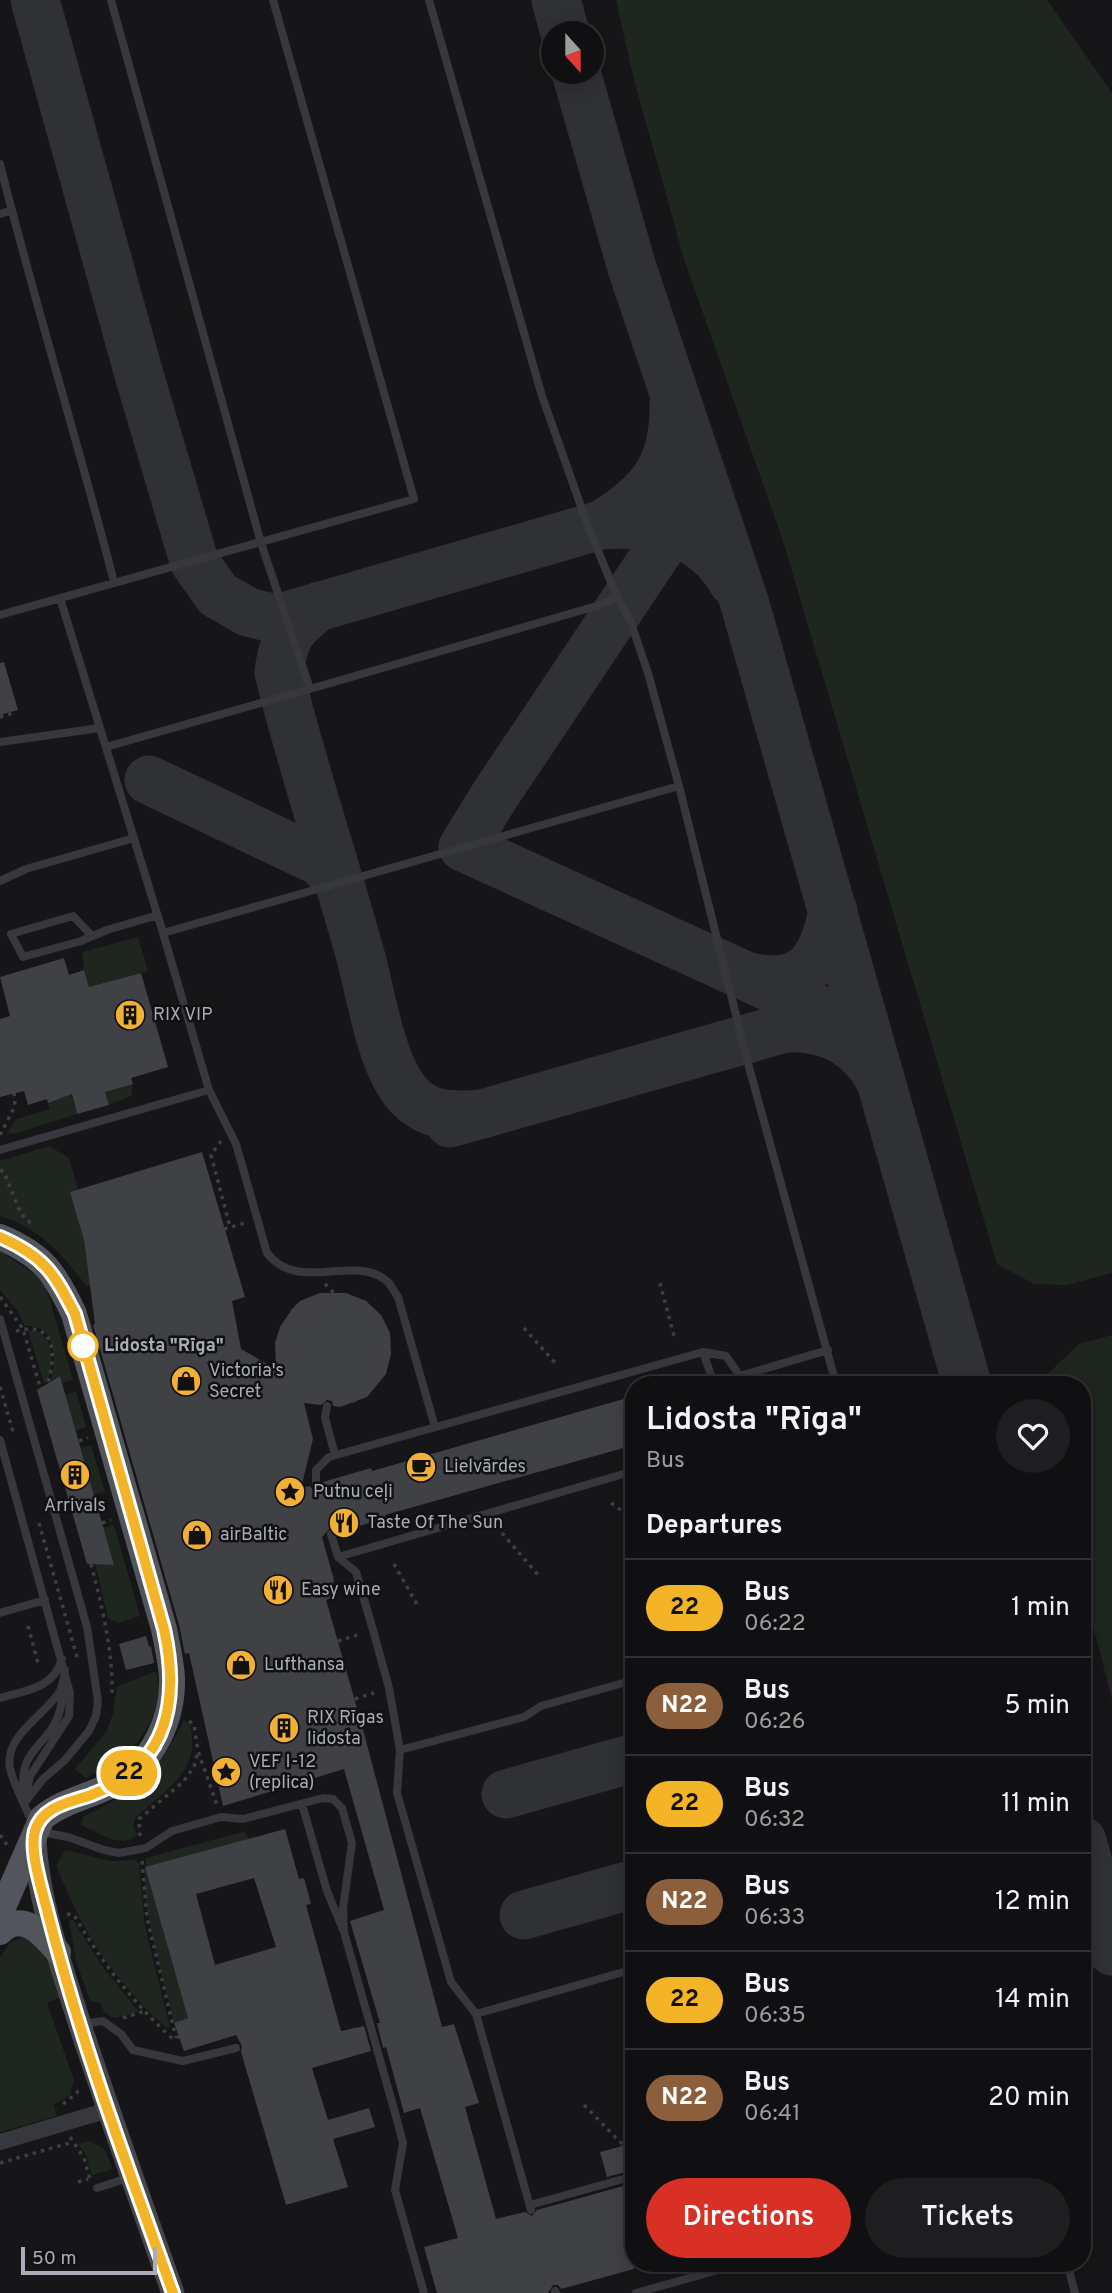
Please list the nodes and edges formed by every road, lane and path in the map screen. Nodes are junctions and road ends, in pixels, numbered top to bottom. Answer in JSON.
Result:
{"nodes":[{"id":1,"x":111,"y":0,"type":"edge"},
{"id":2,"x":273,"y":0,"type":"edge"},
{"id":3,"x":429,"y":0,"type":"edge"},
{"id":4,"x":0,"y":164,"type":"edge"},
{"id":5,"x":12,"y":210,"type":"junction"},
{"id":6,"x":0,"y":214,"type":"edge"},
{"id":7,"x":261,"y":543,"type":"junction"},
{"id":8,"x":114,"y":582,"type":"junction"},
{"id":9,"x":617,"y":597,"type":"junction"},
{"id":10,"x":60,"y":598,"type":"junction"},
{"id":11,"x":0,"y":615,"type":"edge"},
{"id":12,"x":310,"y":689,"type":"junction"},
{"id":13,"x":16,"y":712,"type":"dead end"},
{"id":14,"x":0,"y":717,"type":"edge"},
{"id":15,"x":100,"y":728,"type":"junction"},
{"id":16,"x":0,"y":742,"type":"edge"},
{"id":17,"x":106,"y":747,"type":"junction"},
{"id":18,"x":679,"y":786,"type":"junction"},
{"id":19,"x":134,"y":838,"type":"junction"},
{"id":20,"x":0,"y":881,"type":"edge"},
{"id":21,"x":158,"y":915,"type":"junction"},
{"id":22,"x":163,"y":933,"type":"junction"},
{"id":23,"x":92,"y":936,"type":"junction"},
{"id":24,"x":209,"y":1090,"type":"junction"},
{"id":25,"x":14,"y":1093,"type":"dead end"},
{"id":26,"x":229,"y":1129,"type":"junction"},
{"id":27,"x":0,"y":1135,"type":"edge"},
{"id":28,"x":0,"y":1150,"type":"edge"},
{"id":29,"x":0,"y":1163,"type":"edge"},
{"id":30,"x":2,"y":1171,"type":"edge"},
{"id":31,"x":230,"y":1227,"type":"dead end"},
{"id":32,"x":32,"y":1228,"type":"dead end"},
{"id":33,"x":0,"y":1237,"type":"edge"},
{"id":34,"x":660,"y":1283,"type":"dead end"},
{"id":35,"x":327,"y":1293,"type":"dead end"},
{"id":36,"x":0,"y":1297,"type":"edge"},
{"id":37,"x":366,"y":1301,"type":"dead end"},
{"id":38,"x":329,"y":1313,"type":"junction"},
{"id":39,"x":356,"y":1318,"type":"junction"},
{"id":40,"x":0,"y":1319,"type":"edge"},
{"id":41,"x":524,"y":1328,"type":"dead end"},
{"id":42,"x":23,"y":1329,"type":"junction"},
{"id":43,"x":216,"y":1331,"type":"dead end"},
{"id":44,"x":674,"y":1336,"type":"dead end"},
{"id":45,"x":828,"y":1350,"type":"junction"},
{"id":46,"x":704,"y":1352,"type":"junction"},
{"id":47,"x":299,"y":1360,"type":"dead end"},
{"id":48,"x":154,"y":1367,"type":"dead end"},
{"id":49,"x":558,"y":1367,"type":"dead end"},
{"id":50,"x":368,"y":1371,"type":"junction"},
{"id":51,"x":712,"y":1376,"type":"edge"},
{"id":52,"x":738,"y":1376,"type":"edge"},
{"id":53,"x":753,"y":1376,"type":"edge"},
{"id":54,"x":834,"y":1376,"type":"edge"},
{"id":55,"x":382,"y":1381,"type":"dead end"},
{"id":56,"x":159,"y":1382,"type":"dead end"},
{"id":57,"x":40,"y":1387,"type":"dead end"},
{"id":58,"x":232,"y":1387,"type":"dead end"},
{"id":59,"x":43,"y":1396,"type":"dead end"},
{"id":60,"x":355,"y":1403,"type":"dead end"},
{"id":61,"x":327,"y":1406,"type":"dead end"},
{"id":62,"x":8,"y":1415,"type":"dead end"},
{"id":63,"x":0,"y":1417,"type":"edge"},
{"id":64,"x":435,"y":1427,"type":"junction"},
{"id":65,"x":89,"y":1437,"type":"dead end"},
{"id":66,"x":0,"y":1440,"type":"edge"},
{"id":67,"x":68,"y":1450,"type":"dead end"},
{"id":68,"x":335,"y":1455,"type":"junction"},
{"id":69,"x":625,"y":1474,"type":"edge"},
{"id":70,"x":316,"y":1484,"type":"dead end"},
{"id":71,"x":167,"y":1499,"type":"dead end"},
{"id":72,"x":153,"y":1503,"type":"dead end"},
{"id":73,"x":611,"y":1503,"type":"dead end"},
{"id":74,"x":625,"y":1513,"type":"edge"},
{"id":75,"x":113,"y":1520,"type":"dead end"},
{"id":76,"x":102,"y":1522,"type":"dead end"},
{"id":77,"x":502,"y":1533,"type":"dead end"},
{"id":78,"x":331,"y":1534,"type":"dead end"},
{"id":79,"x":338,"y":1557,"type":"junction"},
{"id":80,"x":394,"y":1564,"type":"dead end"},
{"id":81,"x":539,"y":1576,"type":"dead end"},
{"id":82,"x":46,"y":1600,"type":"junction"},
{"id":83,"x":419,"y":1608,"type":"dead end"},
{"id":84,"x":0,"y":1613,"type":"edge"},
{"id":85,"x":28,"y":1626,"type":"dead end"},
{"id":86,"x":357,"y":1635,"type":"dead end"},
{"id":87,"x":338,"y":1641,"type":"dead end"},
{"id":88,"x":62,"y":1659,"type":"junction"},
{"id":89,"x":38,"y":1663,"type":"dead end"},
{"id":90,"x":218,"y":1665,"type":"dead end"},
{"id":91,"x":209,"y":1667,"type":"dead end"},
{"id":92,"x":65,"y":1670,"type":"junction"},
{"id":93,"x":625,"y":1682,"type":"edge"},
{"id":94,"x":374,"y":1693,"type":"dead end"},
{"id":95,"x":0,"y":1698,"type":"edge"},
{"id":96,"x":355,"y":1699,"type":"dead end"},
{"id":97,"x":187,"y":1720,"type":"dead end"},
{"id":98,"x":400,"y":1750,"type":"junction"},
{"id":99,"x":198,"y":1751,"type":"junction"},
{"id":100,"x":25,"y":1802,"type":"junction"},
{"id":101,"x":303,"y":1804,"type":"junction"},
{"id":102,"x":221,"y":1817,"type":"junction"},
{"id":103,"x":35,"y":1831,"type":"junction"},
{"id":104,"x":139,"y":1850,"type":"junction"},
{"id":105,"x":0,"y":1914,"type":"edge"},
{"id":106,"x":65,"y":1925,"type":"dead end"},
{"id":107,"x":344,"y":1932,"type":"junction"},
{"id":108,"x":0,"y":1933,"type":"edge"},
{"id":109,"x":58,"y":1952,"type":"junction"},
{"id":110,"x":625,"y":1972,"type":"edge"},
{"id":111,"x":476,"y":2014,"type":"junction"},
{"id":112,"x":80,"y":2024,"type":"junction"},
{"id":113,"x":236,"y":2048,"type":"dead end"},
{"id":114,"x":79,"y":2082,"type":"dead end"},
{"id":115,"x":584,"y":2105,"type":"dead end"},
{"id":116,"x":108,"y":2110,"type":"junction"},
{"id":117,"x":65,"y":2123,"type":"junction"},
{"id":118,"x":0,"y":2142,"type":"edge"},
{"id":119,"x":73,"y":2142,"type":"junction"},
{"id":120,"x":625,"y":2152,"type":"edge"},
{"id":121,"x":0,"y":2163,"type":"edge"},
{"id":122,"x":131,"y":2177,"type":"junction"},
{"id":123,"x":90,"y":2179,"type":"dead end"},
{"id":124,"x":625,"y":2179,"type":"edge"},
{"id":125,"x":97,"y":2188,"type":"dead end"},
{"id":126,"x":711,"y":2272,"type":"edge"},
{"id":127,"x":1069,"y":2272,"type":"edge"},
{"id":128,"x":173,"y":2293,"type":"edge"},
{"id":129,"x":424,"y":2293,"type":"edge"},
{"id":130,"x":636,"y":2293,"type":"edge"},
{"id":131,"x":1075,"y":2293,"type":"edge"}],
"edges":[{"from":1,"to":7,"type":"lane"},
{"from":2,"to":7,"type":"lane"},
{"from":3,"to":9,"type":"lane"},
{"from":4,"to":5,"type":"lane"},
{"from":5,"to":6,"type":"lane"},
{"from":5,"to":8,"type":"lane"},
{"from":7,"to":8,"type":"lane"},
{"from":7,"to":12,"type":"lane"},
{"from":8,"to":10,"type":"lane"},
{"from":9,"to":12,"type":"lane"},
{"from":9,"to":18,"type":"lane"},
{"from":10,"to":11,"type":"lane"},
{"from":10,"to":15,"type":"lane"},
{"from":12,"to":17,"type":"lane"},
{"from":13,"to":14,"type":"path"},
{"from":15,"to":16,"type":"lane"},
{"from":15,"to":17,"type":"lane"},
{"from":17,"to":19,"type":"lane"},
{"from":18,"to":22,"type":"lane"},
{"from":18,"to":45,"type":"lane"},
{"from":19,"to":20,"type":"lane"},
{"from":19,"to":21,"type":"lane"},
{"from":21,"to":22,"type":"lane"},
{"from":21,"to":23,"type":"lane"},
{"from":22,"to":24,"type":"lane"},
{"from":23,"to":23,"type":"lane"},
{"from":24,"to":26,"type":"lane"},
{"from":24,"to":28,"type":"lane"},
{"from":25,"to":27,"type":"path"},
{"from":26,"to":31,"type":"path"},
{"from":26,"to":64,"type":"lane"},
{"from":29,"to":30,"type":"path"},
{"from":30,"to":32,"type":"path"},
{"from":33,"to":103,"type":"main road"},
{"from":34,"to":44,"type":"path"},
{"from":35,"to":38,"type":"path"},
{"from":36,"to":42,"type":"path"},
{"from":37,"to":39,"type":"path"},
{"from":38,"to":39,"type":"path"},
{"from":38,"to":47,"type":"path"},
{"from":39,"to":50,"type":"path"},
{"from":40,"to":100,"type":"lane"},
{"from":41,"to":49,"type":"path"},
{"from":42,"to":57,"type":"path"},
{"from":42,"to":59,"type":"path"},
{"from":43,"to":58,"type":"path"},
{"from":45,"to":53,"type":"lane"},
{"from":45,"to":54,"type":"lane"},
{"from":46,"to":51,"type":"lane"},
{"from":46,"to":52,"type":"lane"},
{"from":46,"to":64,"type":"lane"},
{"from":48,"to":56,"type":"path"},
{"from":50,"to":55,"type":"path"},
{"from":50,"to":60,"type":"path"},
{"from":61,"to":68,"type":"lane"},
{"from":62,"to":63,"type":"path"},
{"from":64,"to":68,"type":"lane"},
{"from":65,"to":67,"type":"path"},
{"from":66,"to":82,"type":"lane"},
{"from":68,"to":70,"type":"lane"},
{"from":69,"to":79,"type":"lane"},
{"from":71,"to":72,"type":"path"},
{"from":73,"to":74,"type":"path"},
{"from":75,"to":76,"type":"path"},
{"from":77,"to":81,"type":"path"},
{"from":78,"to":79,"type":"lane"},
{"from":79,"to":98,"type":"lane"},
{"from":80,"to":83,"type":"path"},
{"from":82,"to":84,"type":"lane"},
{"from":82,"to":88,"type":"lane"},
{"from":85,"to":89,"type":"path"},
{"from":86,"to":87,"type":"path"},
{"from":88,"to":92,"type":"lane"},
{"from":88,"to":95,"type":"lane"},
{"from":90,"to":91,"type":"path"},
{"from":92,"to":100,"type":"lane"},
{"from":92,"to":100,"type":"lane"},
{"from":93,"to":98,"type":"lane"},
{"from":94,"to":96,"type":"path"},
{"from":97,"to":99,"type":"path"},
{"from":98,"to":111,"type":"lane"},
{"from":99,"to":102,"type":"path"},
{"from":99,"to":104,"type":"path"},
{"from":100,"to":103,"type":"lane"},
{"from":101,"to":102,"type":"lane"},
{"from":101,"to":107,"type":"lane"},
{"from":101,"to":107,"type":"lane"},
{"from":102,"to":104,"type":"lane"},
{"from":103,"to":104,"type":"lane"},
{"from":103,"to":105,"type":"main road"},
{"from":103,"to":109,"type":"street"},
{"from":104,"to":106,"type":"path"},
{"from":107,"to":129,"type":"lane"},
{"from":108,"to":109,"type":"main road"},
{"from":109,"to":112,"type":"street"},
{"from":110,"to":111,"type":"lane"},
{"from":111,"to":124,"type":"lane"},
{"from":112,"to":113,"type":"lane"},
{"from":112,"to":116,"type":"street"},
{"from":114,"to":117,"type":"path"},
{"from":115,"to":120,"type":"path","bridge":true},
{"from":116,"to":117,"type":"street"},
{"from":116,"to":122,"type":"street"},
{"from":117,"to":118,"type":"street"},
{"from":117,"to":119,"type":"path"},
{"from":119,"to":121,"type":"path"},
{"from":119,"to":123,"type":"path"},
{"from":122,"to":125,"type":"lane"},
{"from":122,"to":128,"type":"street"},
{"from":126,"to":130,"type":"lane"},
{"from":127,"to":131,"type":"lane"}]}
